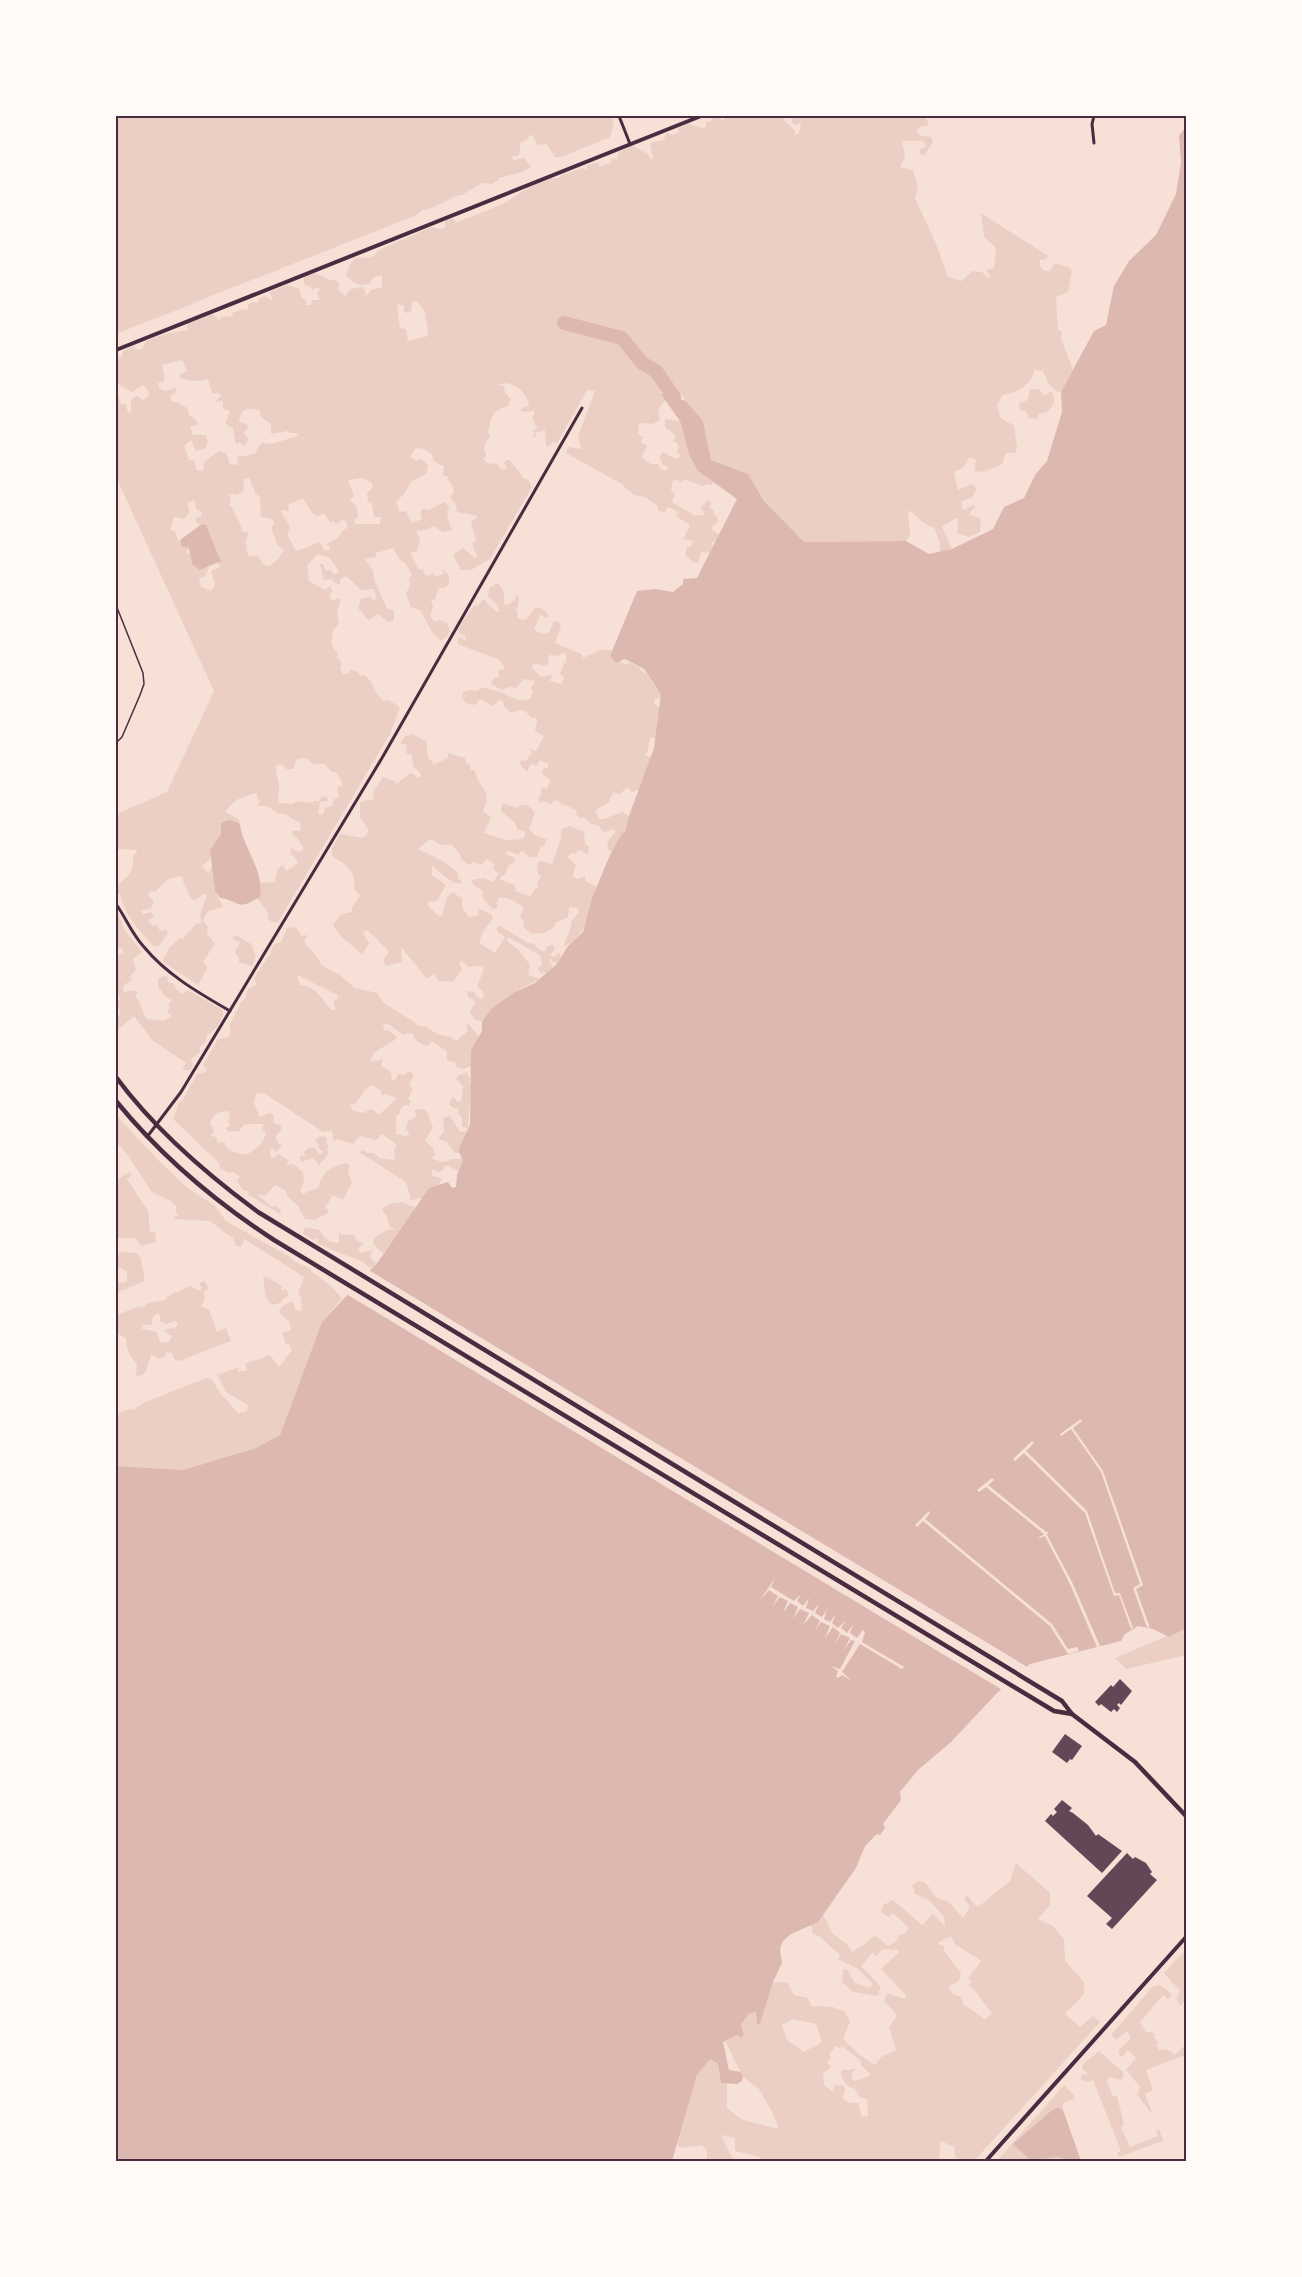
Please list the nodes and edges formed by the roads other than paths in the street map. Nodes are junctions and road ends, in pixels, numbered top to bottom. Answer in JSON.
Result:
{"nodes":[{"id":1,"x":619,"y":116,"type":"edge"},
{"id":2,"x":701,"y":116,"type":"edge"},
{"id":3,"x":1094,"y":116,"type":"edge"},
{"id":4,"x":1094,"y":143,"type":"dead end"},
{"id":5,"x":630,"y":144,"type":"junction"},
{"id":6,"x":116,"y":350,"type":"edge"},
{"id":7,"x":582,"y":408,"type":"dead end"},
{"id":8,"x":116,"y":605,"type":"edge"},
{"id":9,"x":116,"y":611,"type":"edge"},
{"id":10,"x":116,"y":743,"type":"edge"},
{"id":11,"x":116,"y":904,"type":"edge"},
{"id":12,"x":230,"y":1011,"type":"junction"},
{"id":13,"x":116,"y":1077,"type":"edge"},
{"id":14,"x":116,"y":1101,"type":"edge"},
{"id":15,"x":157,"y":1126,"type":"junction"},
{"id":16,"x":147,"y":1137,"type":"junction"},
{"id":17,"x":1072,"y":1714,"type":"junction"},
{"id":18,"x":1186,"y":1814,"type":"edge"},
{"id":19,"x":1186,"y":1937,"type":"edge"},
{"id":20,"x":985,"y":2162,"type":"edge"}],
"edges":[{"from":1,"to":5,"type":"street"},
{"from":2,"to":5,"type":"street"},
{"from":3,"to":4,"type":"street"},
{"from":5,"to":6,"type":"street"},
{"from":7,"to":12,"type":"street"},
{"from":8,"to":9,"type":"lane"},
{"from":9,"to":10,"type":"lane"},
{"from":11,"to":12,"type":"street"},
{"from":12,"to":15,"type":"street"},
{"from":13,"to":15,"type":"main road"},
{"from":14,"to":16,"type":"main road"},
{"from":15,"to":16,"type":"street"},
{"from":15,"to":17,"type":"main road"},
{"from":16,"to":17,"type":"main road"},
{"from":17,"to":18,"type":"main road"},
{"from":19,"to":20,"type":"street"}]}
